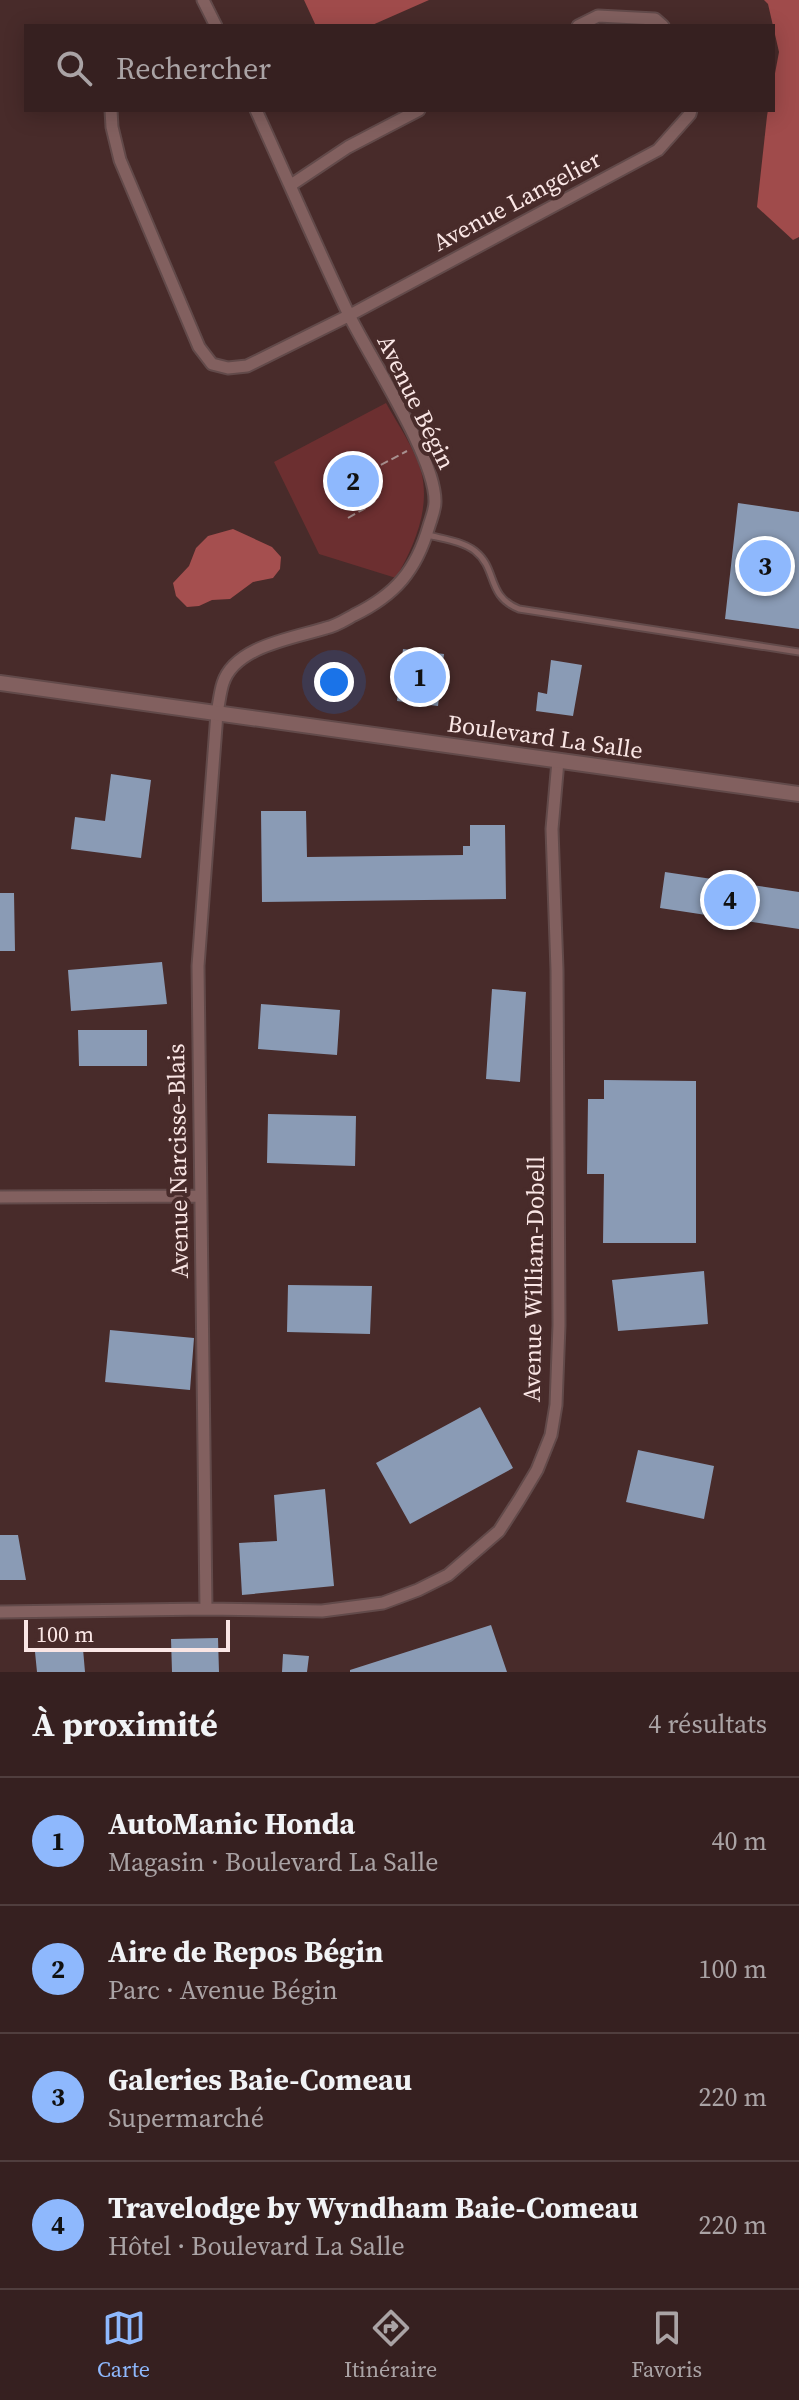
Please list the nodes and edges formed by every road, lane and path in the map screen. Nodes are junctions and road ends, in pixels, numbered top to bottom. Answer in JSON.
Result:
{"nodes":[{"id":1,"x":203,"y":0,"type":"edge"},
{"id":2,"x":215,"y":24,"type":"edge"},
{"id":3,"x":582,"y":24,"type":"edge"},
{"id":4,"x":661,"y":24,"type":"edge"},
{"id":5,"x":111,"y":112,"type":"edge"},
{"id":6,"x":257,"y":112,"type":"edge"},
{"id":7,"x":415,"y":112,"type":"edge"},
{"id":8,"x":690,"y":112,"type":"edge"},
{"id":9,"x":291,"y":185,"type":"junction"},
{"id":10,"x":350,"y":315,"type":"junction"},
{"id":11,"x":418,"y":446,"type":"junction"},
{"id":12,"x":348,"y":518,"type":"dead end"},
{"id":13,"x":427,"y":535,"type":"junction"},
{"id":14,"x":799,"y":652,"type":"edge"},
{"id":15,"x":0,"y":683,"type":"edge"},
{"id":16,"x":217,"y":713,"type":"junction"},
{"id":17,"x":558,"y":761,"type":"junction"},
{"id":18,"x":799,"y":794,"type":"edge"},
{"id":19,"x":199,"y":1196,"type":"junction"},
{"id":20,"x":0,"y":1197,"type":"edge"},
{"id":21,"x":206,"y":1609,"type":"junction"},
{"id":22,"x":0,"y":1612,"type":"edge"}],
"edges":[{"from":1,"to":2,"type":"street"},
{"from":3,"to":4,"type":"street"},
{"from":5,"to":10,"type":"street","name":"Avenue Langelier"},
{"from":6,"to":9,"type":"street","name":"Avenue Bégin"},
{"from":7,"to":9,"type":"street"},
{"from":8,"to":10,"type":"street","name":"Avenue Langelier"},
{"from":9,"to":10,"type":"street","name":"Avenue Bégin"},
{"from":10,"to":11,"type":"street","name":"Avenue Bégin"},
{"from":11,"to":12,"type":"path"},
{"from":11,"to":13,"type":"street","name":"Avenue Bégin"},
{"from":13,"to":14,"type":"lane"},
{"from":13,"to":16,"type":"street","name":"Avenue Bégin"},
{"from":15,"to":16,"type":"street","name":"Boulevard La Salle"},
{"from":16,"to":17,"type":"street","name":"Boulevard La Salle"},
{"from":16,"to":19,"type":"street","name":"Avenue Narcisse-Blais"},
{"from":17,"to":18,"type":"street","name":"Boulevard La Salle"},
{"from":17,"to":21,"type":"street","name":"Avenue William-Dobell"},
{"from":19,"to":20,"type":"street"},
{"from":19,"to":21,"type":"street","name":"Avenue Narcisse-Blais"},
{"from":21,"to":22,"type":"street","name":"Avenue William-Dobell"}]}
